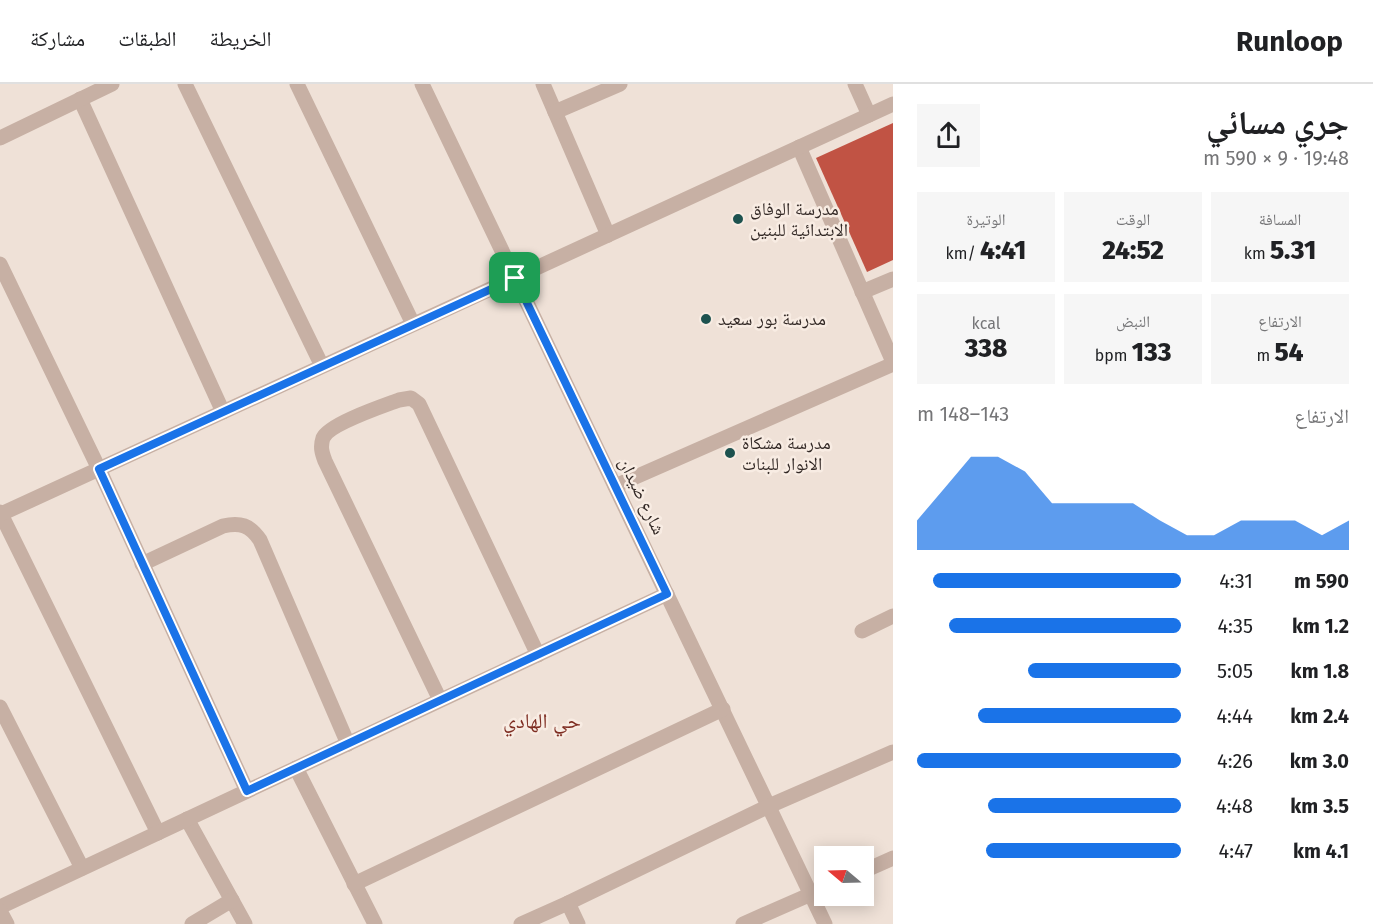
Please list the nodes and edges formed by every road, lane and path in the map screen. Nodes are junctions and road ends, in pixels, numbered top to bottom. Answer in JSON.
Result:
{"nodes":[{"id":1,"x":185,"y":84,"type":"edge"},
{"id":2,"x":297,"y":84,"type":"edge"},
{"id":3,"x":422,"y":84,"type":"edge"},
{"id":4,"x":543,"y":84,"type":"edge"},
{"id":5,"x":621,"y":84,"type":"edge"},
{"id":6,"x":855,"y":84,"type":"edge"},
{"id":7,"x":106,"y":85,"type":"edge"},
{"id":8,"x":80,"y":99,"type":"junction"},
{"id":9,"x":893,"y":104,"type":"edge"},
{"id":10,"x":555,"y":112,"type":"junction"},
{"id":11,"x":869,"y":115,"type":"junction"},
{"id":12,"x":0,"y":138,"type":"edge"},
{"id":13,"x":799,"y":147,"type":"junction"},
{"id":14,"x":608,"y":235,"type":"junction"},
{"id":15,"x":0,"y":264,"type":"edge"},
{"id":16,"x":515,"y":278,"type":"junction"},
{"id":17,"x":893,"y":279,"type":"edge"},
{"id":18,"x":862,"y":292,"type":"junction"},
{"id":19,"x":413,"y":324,"type":"junction"},
{"id":20,"x":893,"y":363,"type":"edge"},
{"id":21,"x":322,"y":366,"type":"junction"},
{"id":22,"x":223,"y":412,"type":"junction"},
{"id":23,"x":99,"y":469,"type":"junction"},
{"id":24,"x":615,"y":486,"type":"junction"},
{"id":25,"x":0,"y":513,"type":"edge"},
{"id":26,"x":142,"y":564,"type":"junction"},
{"id":27,"x":667,"y":594,"type":"junction"},
{"id":28,"x":893,"y":616,"type":"edge"},
{"id":29,"x":862,"y":631,"type":"dead end"},
{"id":30,"x":538,"y":655,"type":"junction"},
{"id":31,"x":440,"y":700,"type":"junction"},
{"id":32,"x":0,"y":706,"type":"edge"},
{"id":33,"x":723,"y":709,"type":"junction"},
{"id":34,"x":348,"y":744,"type":"junction"},
{"id":35,"x":893,"y":752,"type":"edge"},
{"id":36,"x":296,"y":768,"type":"junction"},
{"id":37,"x":247,"y":791,"type":"junction"},
{"id":38,"x":769,"y":806,"type":"junction"},
{"id":39,"x":187,"y":819,"type":"junction"},
{"id":40,"x":158,"y":833,"type":"junction"},
{"id":41,"x":893,"y":858,"type":"edge"},
{"id":42,"x":874,"y":867,"type":"edge"},
{"id":43,"x":82,"y":868,"type":"junction"},
{"id":44,"x":354,"y":884,"type":"junction"},
{"id":45,"x":814,"y":884,"type":"edge"},
{"id":46,"x":814,"y":893,"type":"edge"},
{"id":47,"x":232,"y":900,"type":"junction"},
{"id":48,"x":568,"y":903,"type":"junction"},
{"id":49,"x":821,"y":906,"type":"edge"},
{"id":50,"x":0,"y":909,"type":"edge"},
{"id":51,"x":7,"y":924,"type":"edge"},
{"id":52,"x":192,"y":924,"type":"edge"},
{"id":53,"x":245,"y":924,"type":"edge"},
{"id":54,"x":375,"y":924,"type":"edge"},
{"id":55,"x":520,"y":924,"type":"edge"},
{"id":56,"x":578,"y":924,"type":"edge"},
{"id":57,"x":743,"y":924,"type":"edge"},
{"id":58,"x":825,"y":924,"type":"edge"}],
"edges":[{"from":1,"to":21,"type":"street"},
{"from":2,"to":19,"type":"street"},
{"from":3,"to":16,"type":"street","name":"شارع ضيدان"},
{"from":4,"to":10,"type":"street"},
{"from":5,"to":10,"type":"street"},
{"from":6,"to":11,"type":"street"},
{"from":7,"to":8,"type":"street"},
{"from":8,"to":12,"type":"street"},
{"from":8,"to":22,"type":"street"},
{"from":9,"to":11,"type":"street"},
{"from":10,"to":14,"type":"street"},
{"from":11,"to":13,"type":"street"},
{"from":13,"to":14,"type":"street"},
{"from":13,"to":18,"type":"street"},
{"from":14,"to":16,"type":"street"},
{"from":15,"to":23,"type":"street"},
{"from":16,"to":19,"type":"street"},
{"from":16,"to":24,"type":"street","name":"شارع ضيدان"},
{"from":17,"to":18,"type":"street"},
{"from":18,"to":20,"type":"street"},
{"from":19,"to":21,"type":"street"},
{"from":20,"to":24,"type":"street"},
{"from":21,"to":22,"type":"street"},
{"from":22,"to":23,"type":"street"},
{"from":23,"to":25,"type":"street"},
{"from":23,"to":26,"type":"street"},
{"from":24,"to":27,"type":"street","name":"شارع ضيدان"},
{"from":25,"to":40,"type":"street"},
{"from":26,"to":34,"type":"street"},
{"from":26,"to":37,"type":"street"},
{"from":27,"to":30,"type":"street"},
{"from":27,"to":33,"type":"street","name":"شارع ضيدان"},
{"from":28,"to":29,"type":"street"},
{"from":30,"to":31,"type":"street"},
{"from":30,"to":31,"type":"street"},
{"from":31,"to":34,"type":"street"},
{"from":32,"to":43,"type":"street"},
{"from":33,"to":38,"type":"street","name":"شارع ضيدان"},
{"from":33,"to":44,"type":"street"},
{"from":34,"to":36,"type":"street"},
{"from":35,"to":38,"type":"street"},
{"from":36,"to":37,"type":"street"},
{"from":36,"to":44,"type":"street"},
{"from":37,"to":39,"type":"street"},
{"from":38,"to":45,"type":"street","name":"شارع ضيدان"},
{"from":38,"to":48,"type":"street"},
{"from":39,"to":40,"type":"street"},
{"from":39,"to":47,"type":"street"},
{"from":40,"to":43,"type":"street"},
{"from":41,"to":42,"type":"street"},
{"from":43,"to":50,"type":"street"},
{"from":44,"to":54,"type":"street"},
{"from":46,"to":57,"type":"street"},
{"from":47,"to":52,"type":"street"},
{"from":47,"to":53,"type":"street"},
{"from":48,"to":55,"type":"street"},
{"from":48,"to":56,"type":"street"},
{"from":49,"to":58,"type":"street","name":"شارع ضيدان"},
{"from":50,"to":51,"type":"street"}]}
